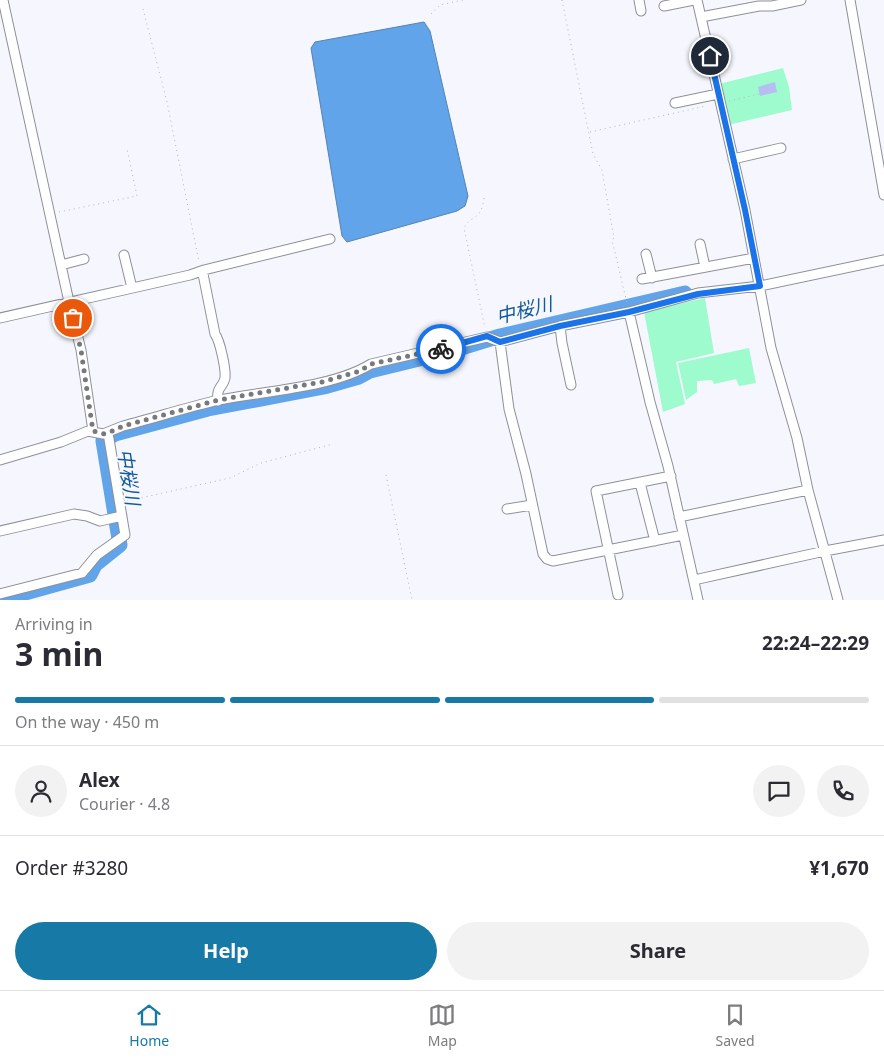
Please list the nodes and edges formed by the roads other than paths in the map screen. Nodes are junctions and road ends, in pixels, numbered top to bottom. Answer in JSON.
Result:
{"nodes":[{"id":1,"x":3,"y":0,"type":"edge"},
{"id":2,"x":639,"y":0,"type":"edge"},
{"id":3,"x":696,"y":0,"type":"edge"},
{"id":4,"x":802,"y":0,"type":"edge"},
{"id":5,"x":850,"y":0,"type":"edge"},
{"id":6,"x":664,"y":6,"type":"dead end"},
{"id":7,"x":641,"y":11,"type":"dead end"},
{"id":8,"x":701,"y":17,"type":"junction"},
{"id":9,"x":719,"y":99,"type":"junction"},
{"id":10,"x":675,"y":103,"type":"dead end"},
{"id":11,"x":781,"y":148,"type":"dead end"},
{"id":12,"x":733,"y":159,"type":"junction"},
{"id":13,"x":884,"y":195,"type":"edge"},
{"id":14,"x":330,"y":239,"type":"dead end"},
{"id":15,"x":700,"y":244,"type":"dead end"},
{"id":16,"x":124,"y":254,"type":"dead end"},
{"id":17,"x":646,"y":254,"type":"dead end"},
{"id":18,"x":754,"y":258,"type":"junction"},
{"id":19,"x":84,"y":260,"type":"dead end"},
{"id":20,"x":884,"y":260,"type":"edge"},
{"id":21,"x":61,"y":264,"type":"junction"},
{"id":22,"x":705,"y":268,"type":"junction"},
{"id":23,"x":201,"y":271,"type":"junction"},
{"id":24,"x":760,"y":286,"type":"junction"},
{"id":25,"x":132,"y":288,"type":"junction"},
{"id":26,"x":69,"y":302,"type":"junction"},
{"id":27,"x":628,"y":308,"type":"junction"},
{"id":28,"x":0,"y":318,"type":"edge"},
{"id":29,"x":560,"y":326,"type":"junction"},
{"id":30,"x":493,"y":339,"type":"junction"},
{"id":31,"x":571,"y":385,"type":"dead end"},
{"id":32,"x":218,"y":400,"type":"junction"},
{"id":33,"x":93,"y":431,"type":"junction"},
{"id":34,"x":108,"y":436,"type":"junction"},
{"id":35,"x":0,"y":460,"type":"edge"},
{"id":36,"x":670,"y":476,"type":"junction"},
{"id":37,"x":640,"y":483,"type":"junction"},
{"id":38,"x":808,"y":490,"type":"junction"},
{"id":39,"x":532,"y":505,"type":"junction"},
{"id":40,"x":507,"y":509,"type":"dead end"},
{"id":41,"x":119,"y":517,"type":"junction"},
{"id":42,"x":679,"y":517,"type":"junction"},
{"id":43,"x":0,"y":531,"type":"edge"},
{"id":44,"x":683,"y":535,"type":"junction"},
{"id":45,"x":884,"y":540,"type":"edge"},
{"id":46,"x":655,"y":541,"type":"junction"},
{"id":47,"x":608,"y":550,"type":"junction"},
{"id":48,"x":826,"y":551,"type":"junction"},
{"id":49,"x":694,"y":580,"type":"junction"},
{"id":50,"x":0,"y":594,"type":"edge"},
{"id":51,"x":618,"y":595,"type":"dead end"},
{"id":52,"x":698,"y":600,"type":"edge"},
{"id":53,"x":838,"y":600,"type":"edge"}],
"edges":[{"from":1,"to":21,"type":"street"},
{"from":2,"to":7,"type":"street"},
{"from":3,"to":6,"type":"street"},
{"from":3,"to":8,"type":"street"},
{"from":4,"to":8,"type":"street"},
{"from":5,"to":13,"type":"street"},
{"from":8,"to":9,"type":"street"},
{"from":9,"to":10,"type":"street"},
{"from":9,"to":12,"type":"street"},
{"from":11,"to":12,"type":"street"},
{"from":12,"to":18,"type":"street"},
{"from":14,"to":23,"type":"street"},
{"from":15,"to":22,"type":"street"},
{"from":16,"to":25,"type":"street"},
{"from":17,"to":22,"type":"street"},
{"from":18,"to":22,"type":"street"},
{"from":18,"to":24,"type":"street"},
{"from":19,"to":21,"type":"street"},
{"from":20,"to":24,"type":"street"},
{"from":21,"to":26,"type":"street"},
{"from":23,"to":25,"type":"street"},
{"from":23,"to":32,"type":"street"},
{"from":24,"to":27,"type":"street"},
{"from":24,"to":38,"type":"street"},
{"from":25,"to":26,"type":"street"},
{"from":26,"to":28,"type":"street"},
{"from":26,"to":33,"type":"street"},
{"from":27,"to":29,"type":"street"},
{"from":27,"to":36,"type":"street"},
{"from":29,"to":30,"type":"street"},
{"from":29,"to":31,"type":"street"},
{"from":30,"to":32,"type":"street"},
{"from":30,"to":39,"type":"street"},
{"from":32,"to":34,"type":"street"},
{"from":33,"to":34,"type":"street"},
{"from":33,"to":35,"type":"street"},
{"from":34,"to":41,"type":"street"},
{"from":36,"to":37,"type":"street"},
{"from":36,"to":42,"type":"street"},
{"from":37,"to":46,"type":"street"},
{"from":37,"to":47,"type":"street"},
{"from":38,"to":42,"type":"street"},
{"from":38,"to":48,"type":"street"},
{"from":39,"to":40,"type":"street"},
{"from":39,"to":47,"type":"street"},
{"from":41,"to":43,"type":"street"},
{"from":41,"to":50,"type":"street"},
{"from":42,"to":44,"type":"street"},
{"from":44,"to":46,"type":"street"},
{"from":44,"to":49,"type":"street"},
{"from":45,"to":48,"type":"street"},
{"from":46,"to":47,"type":"street"},
{"from":47,"to":51,"type":"street"},
{"from":48,"to":49,"type":"street"},
{"from":48,"to":53,"type":"street"},
{"from":49,"to":52,"type":"street"}]}
